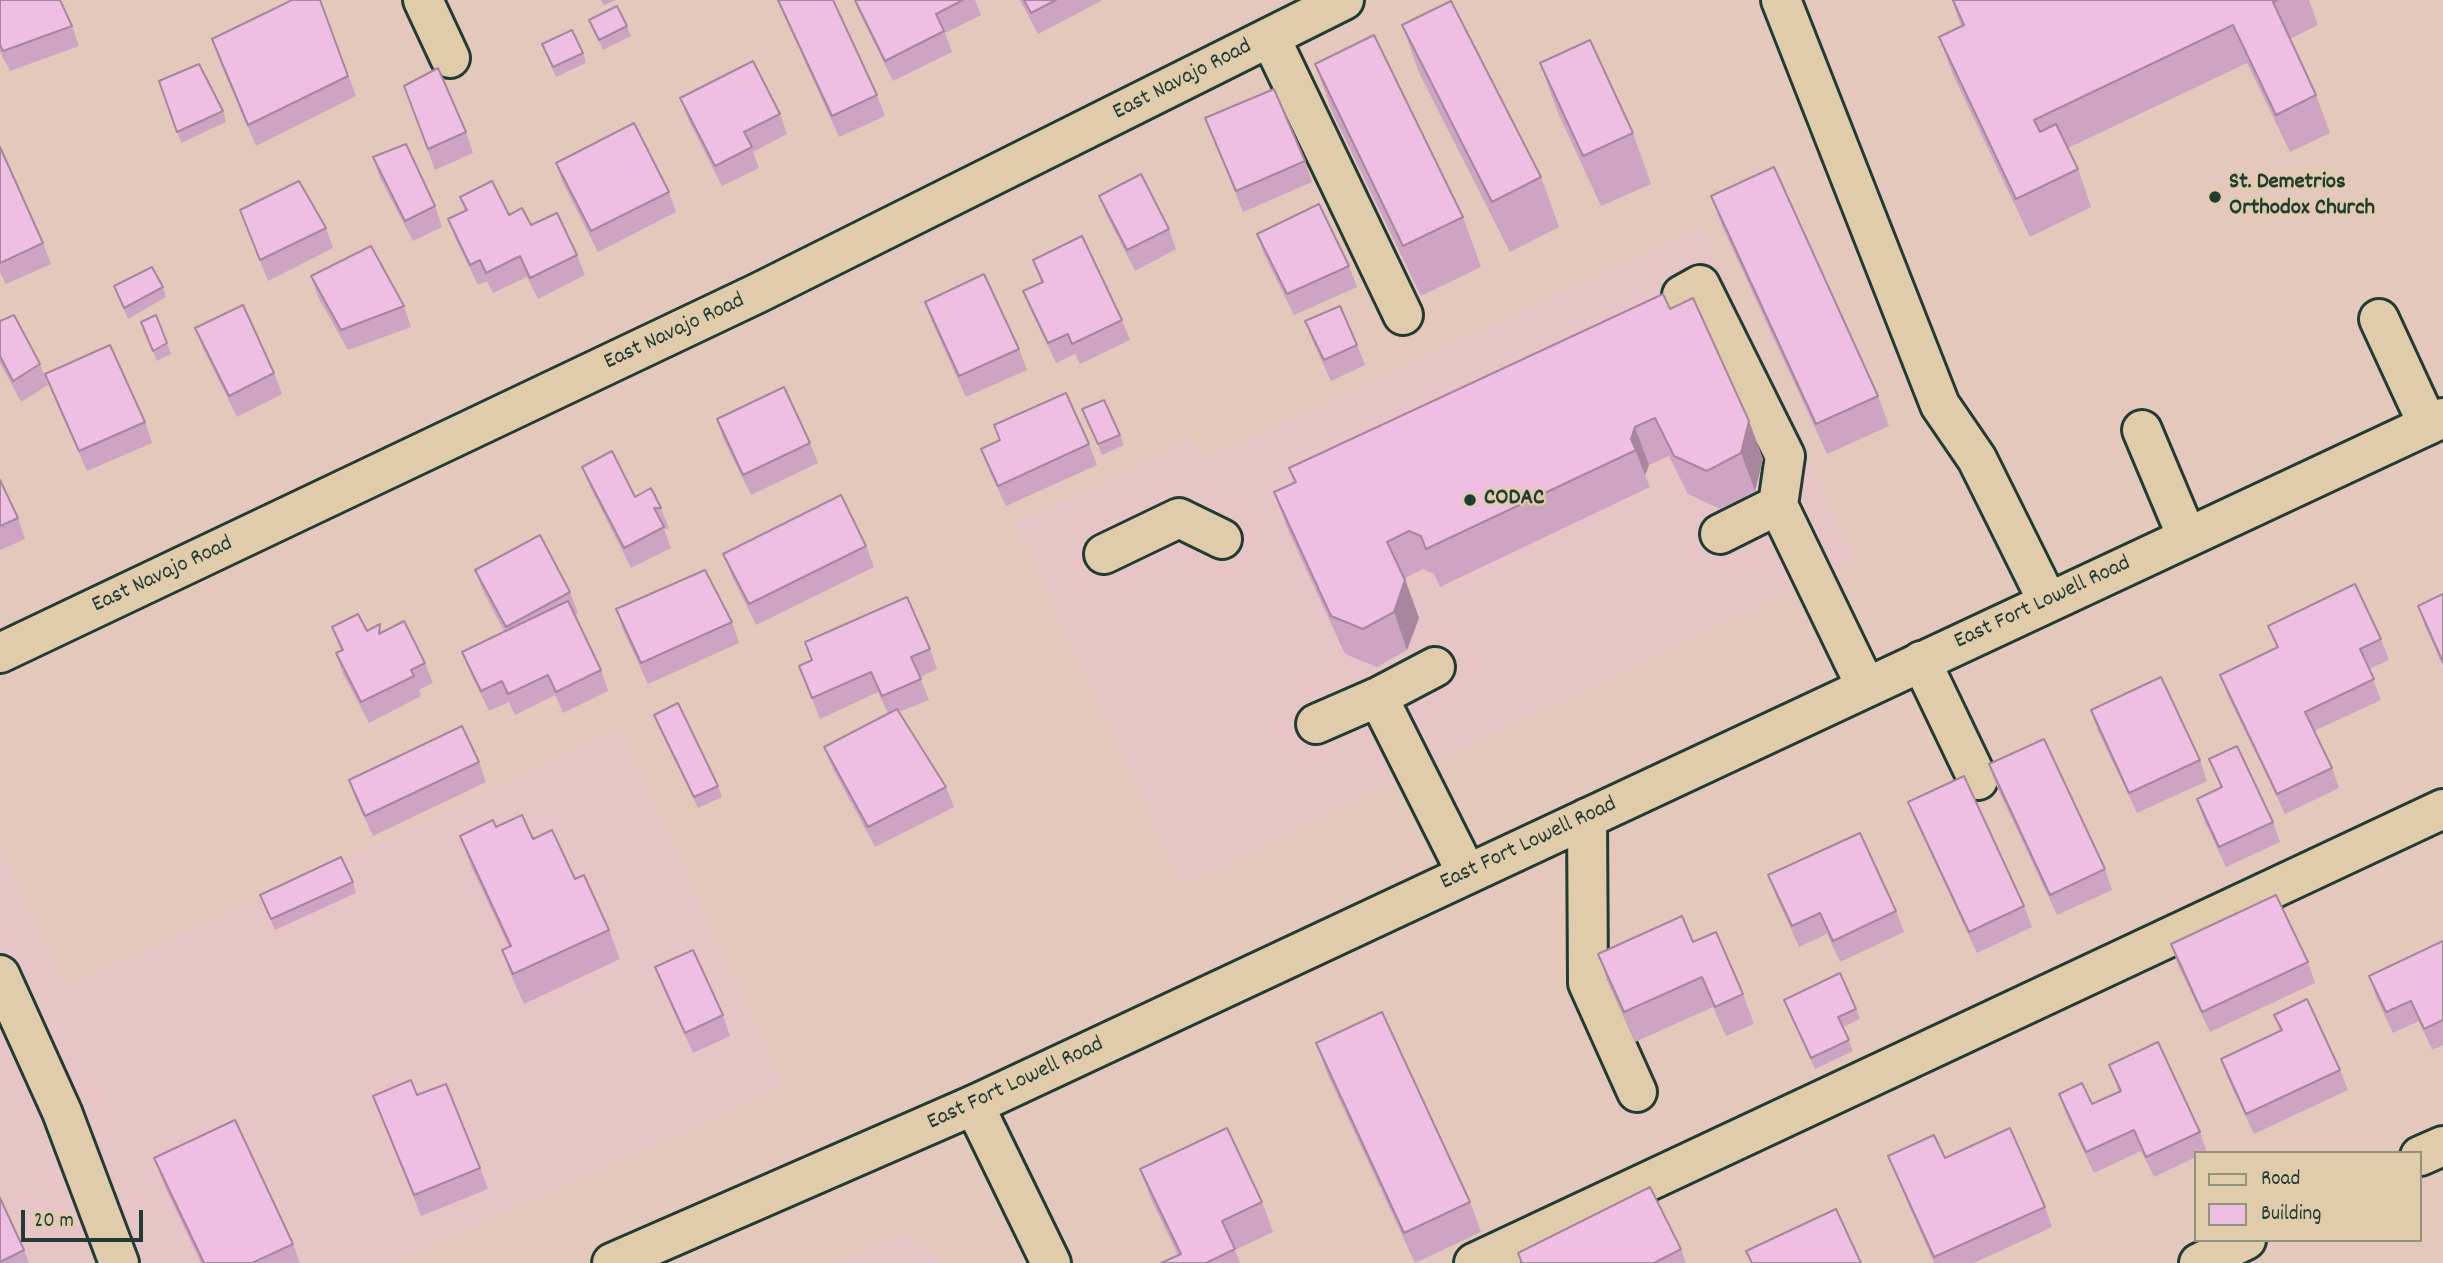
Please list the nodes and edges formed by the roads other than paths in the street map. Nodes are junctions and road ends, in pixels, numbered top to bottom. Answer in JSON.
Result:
{"nodes":[{"id":1,"x":423,"y":0,"type":"edge"},
{"id":2,"x":1344,"y":0,"type":"edge"},
{"id":3,"x":1782,"y":0,"type":"edge"},
{"id":4,"x":1270,"y":37,"type":"junction"},
{"id":5,"x":450,"y":58,"type":"dead end"},
{"id":6,"x":1682,"y":295,"type":"dead end"},
{"id":7,"x":1403,"y":315,"type":"dead end"},
{"id":8,"x":2379,"y":319,"type":"dead end"},
{"id":9,"x":2435,"y":421,"type":"edge"},
{"id":10,"x":2142,"y":430,"type":"dead end"},
{"id":11,"x":1778,"y":505,"type":"junction"},
{"id":12,"x":1720,"y":534,"type":"dead end"},
{"id":13,"x":2186,"y":537,"type":"junction"},
{"id":14,"x":1222,"y":540,"type":"dead end"},
{"id":15,"x":1104,"y":554,"type":"dead end"},
{"id":16,"x":2048,"y":602,"type":"junction"},
{"id":17,"x":0,"y":653,"type":"edge"},
{"id":18,"x":1921,"y":661,"type":"junction"},
{"id":19,"x":1435,"y":667,"type":"dead end"},
{"id":20,"x":1866,"y":687,"type":"junction"},
{"id":21,"x":1378,"y":697,"type":"junction"},
{"id":22,"x":1316,"y":724,"type":"dead end"},
{"id":23,"x":1978,"y":780,"type":"dead end"},
{"id":24,"x":2443,"y":809,"type":"edge"},
{"id":25,"x":1587,"y":818,"type":"junction"},
{"id":26,"x":1467,"y":874,"type":"junction"},
{"id":27,"x":0,"y":975,"type":"edge"},
{"id":28,"x":1637,"y":1092,"type":"dead end"},
{"id":29,"x":974,"y":1105,"type":"junction"},
{"id":30,"x":2443,"y":1146,"type":"edge"},
{"id":31,"x":2422,"y":1155,"type":"edge"},
{"id":32,"x":2242,"y":1242,"type":"edge"},
{"id":33,"x":119,"y":1263,"type":"edge"},
{"id":34,"x":612,"y":1263,"type":"edge"},
{"id":35,"x":1051,"y":1263,"type":"edge"},
{"id":36,"x":1474,"y":1263,"type":"edge"},
{"id":37,"x":2199,"y":1263,"type":"edge"}],
"edges":[{"from":1,"to":5,"type":"main road"},
{"from":2,"to":4,"type":"main road","name":"East Navajo Road"},
{"from":3,"to":16,"type":"main road"},
{"from":4,"to":7,"type":"main road"},
{"from":4,"to":17,"type":"main road","name":"East Navajo Road"},
{"from":6,"to":11,"type":"main road"},
{"from":8,"to":9,"type":"main road"},
{"from":9,"to":13,"type":"main road","name":"East Fort Lowell Road"},
{"from":10,"to":13,"type":"main road"},
{"from":11,"to":12,"type":"main road"},
{"from":11,"to":20,"type":"main road"},
{"from":13,"to":16,"type":"main road","name":"East Fort Lowell Road"},
{"from":14,"to":15,"type":"main road"},
{"from":16,"to":18,"type":"main road","name":"East Fort Lowell Road"},
{"from":18,"to":20,"type":"main road","name":"East Fort Lowell Road"},
{"from":18,"to":23,"type":"main road"},
{"from":19,"to":21,"type":"main road"},
{"from":20,"to":25,"type":"main road","name":"East Fort Lowell Road"},
{"from":21,"to":22,"type":"main road"},
{"from":21,"to":26,"type":"main road"},
{"from":24,"to":36,"type":"main road"},
{"from":25,"to":26,"type":"main road","name":"East Fort Lowell Road"},
{"from":25,"to":28,"type":"main road"},
{"from":26,"to":29,"type":"main road","name":"East Fort Lowell Road"},
{"from":27,"to":33,"type":"main road"},
{"from":29,"to":34,"type":"main road","name":"East Fort Lowell Road"},
{"from":29,"to":35,"type":"main road"},
{"from":30,"to":31,"type":"main road"},
{"from":32,"to":37,"type":"main road"}]}
